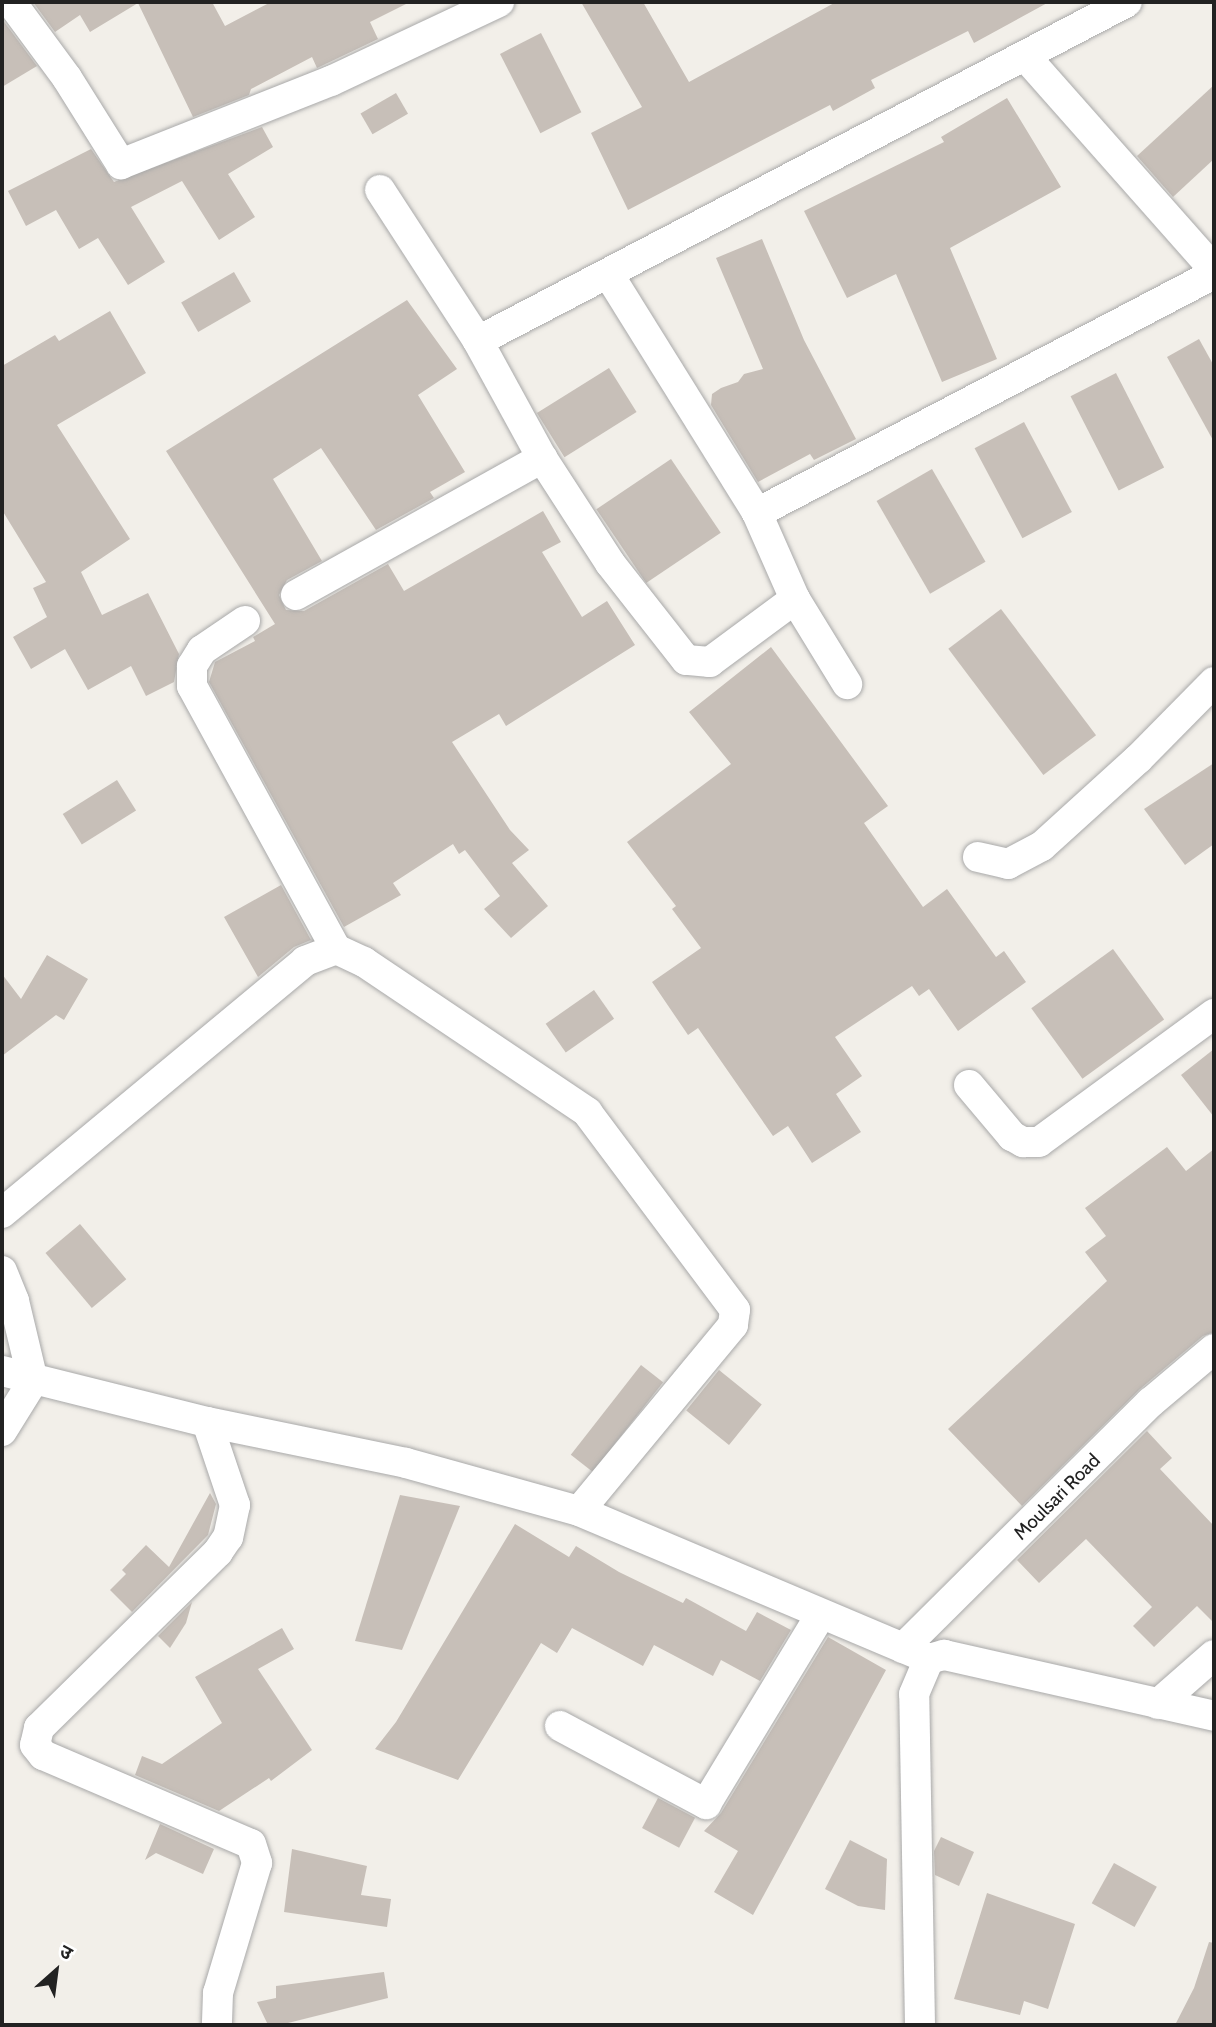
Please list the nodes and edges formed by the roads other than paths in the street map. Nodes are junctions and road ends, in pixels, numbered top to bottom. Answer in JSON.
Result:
{"nodes":[{"id":1,"x":11,"y":2,"type":"edge"},
{"id":2,"x":499,"y":2,"type":"edge"},
{"id":3,"x":1128,"y":2,"type":"edge"},
{"id":4,"x":1025,"y":56,"type":"junction"},
{"id":5,"x":380,"y":190,"type":"dead end"},
{"id":6,"x":1214,"y":272,"type":"edge"},
{"id":7,"x":609,"y":275,"type":"junction"},
{"id":8,"x":478,"y":341,"type":"junction"},
{"id":9,"x":542,"y":458,"type":"junction"},
{"id":10,"x":757,"y":513,"type":"junction"},
{"id":11,"x":296,"y":594,"type":"dead end"},
{"id":12,"x":795,"y":599,"type":"junction"},
{"id":13,"x":246,"y":621,"type":"dead end"},
{"id":14,"x":1214,"y":682,"type":"edge"},
{"id":15,"x":847,"y":684,"type":"dead end"},
{"id":16,"x":978,"y":857,"type":"dead end"},
{"id":17,"x":336,"y":949,"type":"junction"},
{"id":18,"x":1214,"y":1014,"type":"edge"},
{"id":19,"x":969,"y":1085,"type":"dead end"},
{"id":20,"x":2,"y":1213,"type":"edge"},
{"id":21,"x":2,"y":1271,"type":"edge"},
{"id":22,"x":1214,"y":1349,"type":"edge"},
{"id":23,"x":2,"y":1371,"type":"edge"},
{"id":24,"x":33,"y":1381,"type":"junction"},
{"id":25,"x":206,"y":1422,"type":"junction"},
{"id":26,"x":2,"y":1431,"type":"edge"},
{"id":27,"x":579,"y":1511,"type":"junction"},
{"id":28,"x":820,"y":1616,"type":"junction"},
{"id":29,"x":916,"y":1653,"type":"junction"},
{"id":30,"x":1214,"y":1655,"type":"edge"},
{"id":31,"x":1158,"y":1704,"type":"junction"},
{"id":32,"x":1214,"y":1716,"type":"edge"},
{"id":33,"x":560,"y":1726,"type":"dead end"},
{"id":34,"x":217,"y":2025,"type":"edge"},
{"id":35,"x":920,"y":2025,"type":"edge"}],
"edges":[{"from":1,"to":2,"type":"street"},
{"from":3,"to":4,"type":"street"},
{"from":4,"to":6,"type":"street"},
{"from":4,"to":7,"type":"street"},
{"from":5,"to":8,"type":"street"},
{"from":6,"to":10,"type":"street"},
{"from":7,"to":8,"type":"street"},
{"from":7,"to":10,"type":"street"},
{"from":8,"to":9,"type":"street"},
{"from":9,"to":11,"type":"street"},
{"from":9,"to":12,"type":"street"},
{"from":10,"to":12,"type":"street"},
{"from":12,"to":15,"type":"street"},
{"from":13,"to":17,"type":"street"},
{"from":14,"to":16,"type":"street"},
{"from":17,"to":20,"type":"street"},
{"from":17,"to":27,"type":"street"},
{"from":18,"to":19,"type":"street"},
{"from":21,"to":24,"type":"street"},
{"from":22,"to":29,"type":"street","name":"Moulsari Road"},
{"from":23,"to":24,"type":"street"},
{"from":24,"to":25,"type":"street"},
{"from":24,"to":26,"type":"street"},
{"from":25,"to":27,"type":"street"},
{"from":25,"to":34,"type":"street"},
{"from":27,"to":28,"type":"street"},
{"from":28,"to":29,"type":"street"},
{"from":28,"to":33,"type":"street"},
{"from":29,"to":31,"type":"street"},
{"from":29,"to":35,"type":"street"},
{"from":30,"to":31,"type":"street"},
{"from":31,"to":32,"type":"street"}]}
